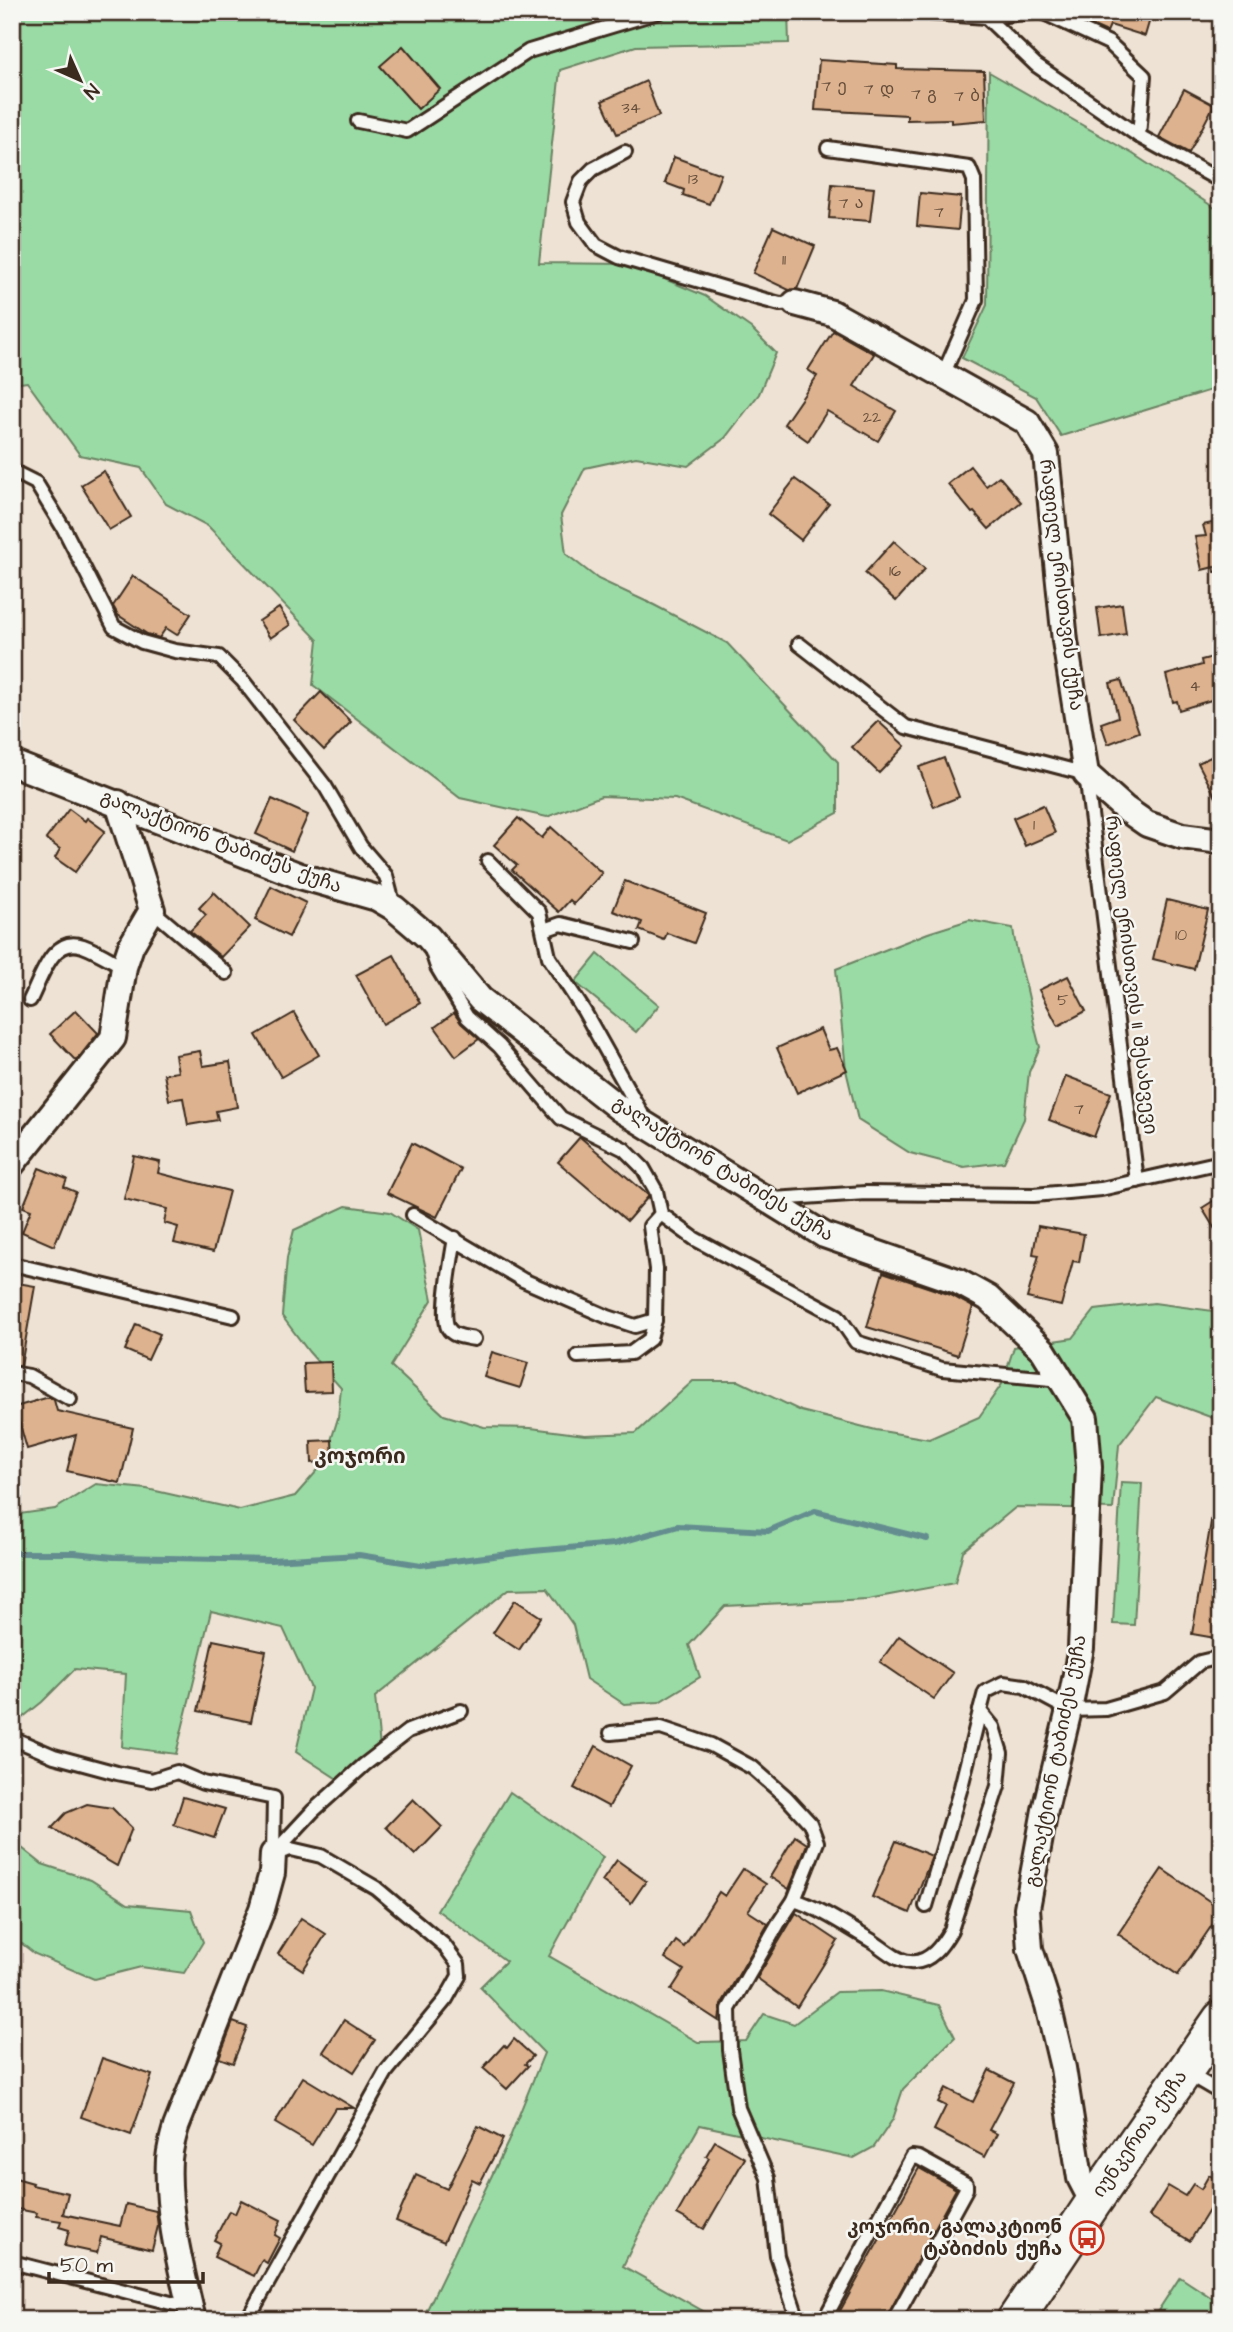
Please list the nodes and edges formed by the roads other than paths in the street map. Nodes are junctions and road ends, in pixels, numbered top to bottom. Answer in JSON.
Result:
{"nodes":[{"id":1,"x":658,"y":12,"type":"edge"},
{"id":2,"x":915,"y":12,"type":"edge"},
{"id":3,"x":1035,"y":12,"type":"edge"},
{"id":4,"x":1042,"y":12,"type":"edge"},
{"id":5,"x":985,"y":17,"type":"junction"},
{"id":6,"x":358,"y":121,"type":"dead end"},
{"id":7,"x":1139,"y":136,"type":"junction"},
{"id":8,"x":828,"y":148,"type":"dead end"},
{"id":9,"x":625,"y":152,"type":"dead end"},
{"id":10,"x":1221,"y":181,"type":"edge"},
{"id":11,"x":795,"y":303,"type":"joint"},
{"id":12,"x":943,"y":375,"type":"junction"},
{"id":13,"x":12,"y":471,"type":"edge"},
{"id":14,"x":799,"y":644,"type":"dead end"},
{"id":15,"x":12,"y":763,"type":"edge"},
{"id":16,"x":1086,"y":774,"type":"junction"},
{"id":17,"x":118,"y":803,"type":"junction"},
{"id":18,"x":1221,"y":841,"type":"edge"},
{"id":19,"x":488,"y":861,"type":"dead end"},
{"id":20,"x":394,"y":908,"type":"junction"},
{"id":21,"x":152,"y":910,"type":"junction"},
{"id":22,"x":544,"y":930,"type":"junction"},
{"id":23,"x":428,"y":937,"type":"junction"},
{"id":24,"x":633,"y":942,"type":"dead end"},
{"id":25,"x":124,"y":967,"type":"junction"},
{"id":26,"x":226,"y":973,"type":"dead end"},
{"id":27,"x":30,"y":1000,"type":"dead end"},
{"id":28,"x":648,"y":1124,"type":"junction"},
{"id":29,"x":1221,"y":1163,"type":"edge"},
{"id":30,"x":12,"y":1164,"type":"edge"},
{"id":31,"x":1137,"y":1181,"type":"junction"},
{"id":32,"x":768,"y":1200,"type":"junction"},
{"id":33,"x":661,"y":1214,"type":"junction"},
{"id":34,"x":413,"y":1215,"type":"dead end"},
{"id":35,"x":455,"y":1238,"type":"junction"},
{"id":36,"x":12,"y":1264,"type":"edge"},
{"id":37,"x":233,"y":1316,"type":"dead end"},
{"id":38,"x":655,"y":1320,"type":"junction"},
{"id":39,"x":474,"y":1339,"type":"dead end"},
{"id":40,"x":578,"y":1356,"type":"dead end"},
{"id":41,"x":12,"y":1373,"type":"edge"},
{"id":42,"x":1063,"y":1380,"type":"junction"},
{"id":43,"x":70,"y":1399,"type":"dead end"},
{"id":44,"x":1221,"y":1657,"type":"edge"},
{"id":45,"x":1069,"y":1710,"type":"junction"},
{"id":46,"x":461,"y":1711,"type":"dead end"},
{"id":47,"x":980,"y":1711,"type":"junction"},
{"id":48,"x":611,"y":1733,"type":"dead end"},
{"id":49,"x":12,"y":1738,"type":"edge"},
{"id":50,"x":273,"y":1854,"type":"junction"},
{"id":51,"x":794,"y":1900,"type":"junction"},
{"id":52,"x":926,"y":1906,"type":"dead end"},
{"id":53,"x":1221,"y":2019,"type":"edge"},
{"id":54,"x":1184,"y":2071,"type":"junction"},
{"id":55,"x":1221,"y":2093,"type":"edge"},
{"id":56,"x":1093,"y":2203,"type":"junction"},
{"id":57,"x":12,"y":2262,"type":"edge"},
{"id":58,"x":192,"y":2314,"type":"edge"},
{"id":59,"x":247,"y":2320,"type":"edge"},
{"id":60,"x":798,"y":2320,"type":"edge"},
{"id":61,"x":824,"y":2320,"type":"edge"},
{"id":62,"x":894,"y":2320,"type":"edge"},
{"id":63,"x":1015,"y":2320,"type":"edge"}],
"edges":[{"from":1,"to":6,"type":"lane"},
{"from":2,"to":5,"type":"lane"},
{"from":3,"to":5,"type":"lane"},
{"from":4,"to":7,"type":"lane"},
{"from":5,"to":7,"type":"lane"},
{"from":7,"to":10,"type":"lane"},
{"from":8,"to":12,"type":"lane"},
{"from":9,"to":11,"type":"lane"},
{"from":11,"to":12,"type":"street","name":"რაფიელ ერისთავის ქუჩა"},
{"from":12,"to":16,"type":"street","name":"რაფიელ ერისთავის ქუჩა"},
{"from":13,"to":20,"type":"lane"},
{"from":14,"to":16,"type":"lane"},
{"from":15,"to":17,"type":"street","name":"გალაქტიონ ტაბიძეს ქუჩა"},
{"from":16,"to":18,"type":"street"},
{"from":16,"to":31,"type":"lane","name":"რაფიელ ერისთავის II შესახვევი"},
{"from":17,"to":20,"type":"street","name":"გალაქტიონ ტაბიძეს ქუჩა"},
{"from":17,"to":21,"type":"street"},
{"from":19,"to":22,"type":"lane"},
{"from":20,"to":23,"type":"street","name":"გალაქტიონ ტაბიძეს ქუჩა"},
{"from":21,"to":25,"type":"street"},
{"from":21,"to":26,"type":"lane"},
{"from":22,"to":24,"type":"lane"},
{"from":22,"to":28,"type":"lane"},
{"from":23,"to":28,"type":"street","name":"გალაქტიონ ტაბიძეს ქუჩა"},
{"from":23,"to":33,"type":"lane"},
{"from":25,"to":27,"type":"lane"},
{"from":25,"to":30,"type":"street"},
{"from":28,"to":32,"type":"street","name":"გალაქტიონ ტაბიძეს ქუჩა"},
{"from":29,"to":31,"type":"lane"},
{"from":31,"to":32,"type":"lane"},
{"from":32,"to":42,"type":"street","name":"გალაქტიონ ტაბიძეს ქუჩა"},
{"from":33,"to":38,"type":"lane"},
{"from":33,"to":42,"type":"lane"},
{"from":34,"to":35,"type":"lane"},
{"from":35,"to":38,"type":"lane"},
{"from":35,"to":39,"type":"lane"},
{"from":36,"to":37,"type":"lane"},
{"from":38,"to":40,"type":"lane"},
{"from":41,"to":43,"type":"lane"},
{"from":42,"to":45,"type":"street","name":"გალაქტიონ ტაბიძეს ქუჩა"},
{"from":44,"to":45,"type":"lane"},
{"from":45,"to":47,"type":"lane"},
{"from":45,"to":56,"type":"street","name":"გალაქტიონ ტაბიძეს ქუჩა"},
{"from":46,"to":50,"type":"lane"},
{"from":47,"to":51,"type":"lane"},
{"from":47,"to":52,"type":"lane"},
{"from":48,"to":51,"type":"lane"},
{"from":49,"to":50,"type":"lane"},
{"from":50,"to":58,"type":"street"},
{"from":50,"to":59,"type":"lane"},
{"from":51,"to":60,"type":"lane"},
{"from":53,"to":54,"type":"main road","name":"იუნკერთა ქუჩა"},
{"from":54,"to":55,"type":"lane"},
{"from":54,"to":56,"type":"main road","name":"იუნკერთა ქუჩა"},
{"from":56,"to":63,"type":"main road","name":"იუნკერთა ქუჩა"},
{"from":57,"to":58,"type":"lane"},
{"from":61,"to":62,"type":"lane"}]}
